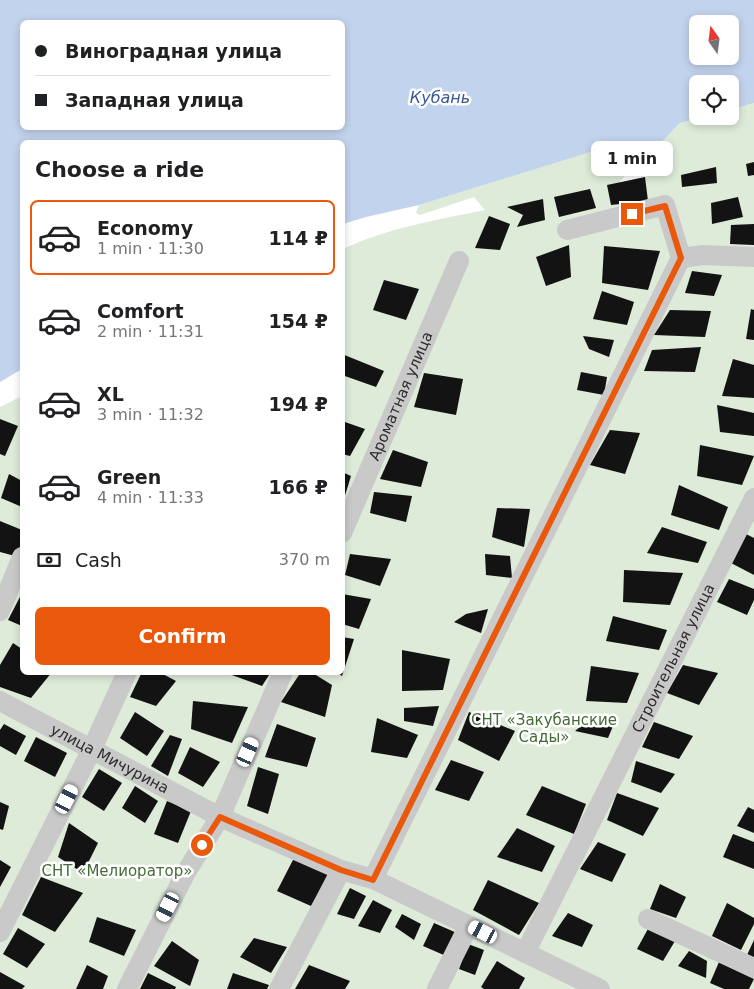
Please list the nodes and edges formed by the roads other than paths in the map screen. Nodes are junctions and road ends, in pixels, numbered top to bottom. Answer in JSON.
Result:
{"nodes":[{"id":1,"x":567,"y":230,"type":"dead end"},
{"id":2,"x":681,"y":258,"type":"junction"},
{"id":3,"x":754,"y":258,"type":"edge"},
{"id":4,"x":459,"y":261,"type":"dead end"},
{"id":5,"x":754,"y":498,"type":"edge"},
{"id":6,"x":345,"y":526,"type":"edge"},
{"id":7,"x":20,"y":562,"type":"edge"},
{"id":8,"x":0,"y":611,"type":"edge"},
{"id":9,"x":126,"y":675,"type":"edge"},
{"id":10,"x":282,"y":675,"type":"edge"},
{"id":11,"x":0,"y":701,"type":"edge"},
{"id":12,"x":92,"y":749,"type":"junction"},
{"id":13,"x":220,"y":817,"type":"junction"},
{"id":14,"x":341,"y":870,"type":"junction"},
{"id":15,"x":373,"y":880,"type":"junction"},
{"id":16,"x":648,"y":919,"type":"dead end"},
{"id":17,"x":469,"y":925,"type":"junction"},
{"id":18,"x":0,"y":932,"type":"edge"},
{"id":19,"x":525,"y":953,"type":"junction"},
{"id":20,"x":754,"y":968,"type":"edge"},
{"id":21,"x":127,"y":989,"type":"edge"},
{"id":22,"x":279,"y":989,"type":"edge"},
{"id":23,"x":437,"y":989,"type":"edge"},
{"id":24,"x":598,"y":989,"type":"edge"}],
"edges":[{"from":1,"to":2,"type":"street"},
{"from":2,"to":3,"type":"street"},
{"from":2,"to":15,"type":"street"},
{"from":4,"to":6,"type":"street","name":"Ароматная улица"},
{"from":5,"to":19,"type":"street","name":"Строительная улица"},
{"from":7,"to":8,"type":"street"},
{"from":9,"to":12,"type":"street"},
{"from":10,"to":13,"type":"street"},
{"from":11,"to":12,"type":"street","name":"улица Мичурина"},
{"from":12,"to":13,"type":"street","name":"улица Мичурина"},
{"from":12,"to":18,"type":"street"},
{"from":13,"to":14,"type":"street","name":"улица Мичурина"},
{"from":13,"to":21,"type":"street"},
{"from":14,"to":15,"type":"street","name":"улица Мичурина"},
{"from":14,"to":22,"type":"street"},
{"from":15,"to":17,"type":"street","name":"улица Мичурина"},
{"from":16,"to":20,"type":"street"},
{"from":17,"to":19,"type":"street","name":"улица Мичурина"},
{"from":17,"to":23,"type":"street"},
{"from":19,"to":24,"type":"street","name":"улица Мичурина"}]}
